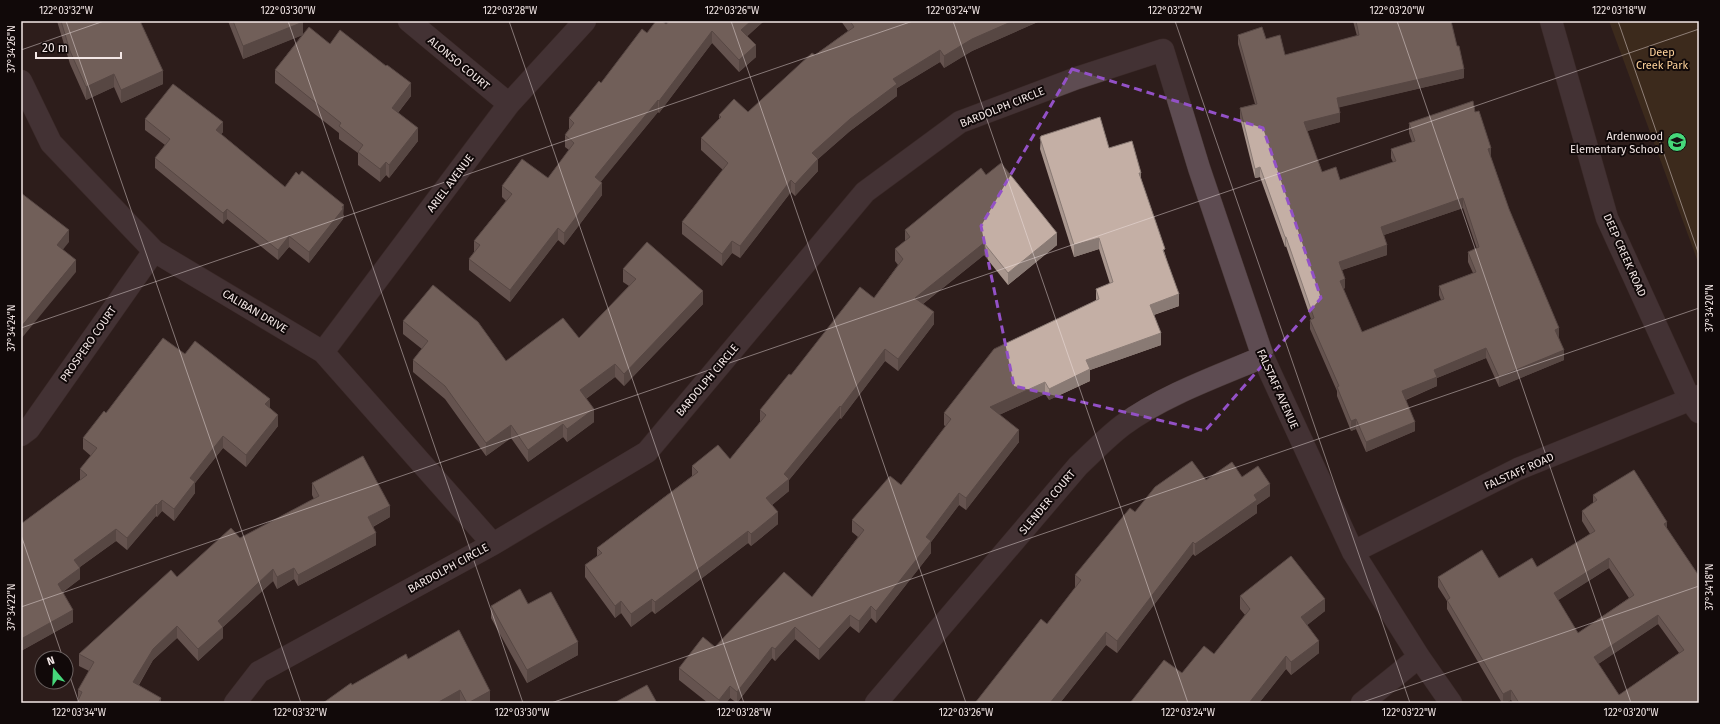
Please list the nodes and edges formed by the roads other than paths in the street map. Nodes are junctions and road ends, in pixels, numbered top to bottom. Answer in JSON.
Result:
{"nodes":[{"id":1,"x":409,"y":21,"type":"edge"},
{"id":2,"x":585,"y":21,"type":"edge"},
{"id":3,"x":1551,"y":21,"type":"edge"},
{"id":4,"x":1163,"y":50,"type":"joint"},
{"id":5,"x":21,"y":81,"type":"edge"},
{"id":6,"x":508,"y":104,"type":"junction"},
{"id":7,"x":154,"y":251,"type":"junction"},
{"id":8,"x":323,"y":352,"type":"junction"},
{"id":9,"x":1263,"y":357,"type":"junction"},
{"id":10,"x":1696,"y":403,"type":"edge"},
{"id":11,"x":21,"y":436,"type":"edge"},
{"id":12,"x":493,"y":544,"type":"junction"},
{"id":13,"x":1353,"y":552,"type":"junction"},
{"id":14,"x":1419,"y":657,"type":"junction"},
{"id":15,"x":235,"y":703,"type":"edge"},
{"id":16,"x":876,"y":703,"type":"edge"},
{"id":17,"x":1362,"y":703,"type":"edge"},
{"id":18,"x":1451,"y":703,"type":"edge"}],
"edges":[{"from":1,"to":6,"type":"street","name":"ALONSO COURT"},
{"from":2,"to":6,"type":"street","name":"ARIEL AVENUE"},
{"from":3,"to":10,"type":"street","name":"DEEP CREEK ROAD"},
{"from":4,"to":9,"type":"street","name":"FALSTAFF AVENUE"},
{"from":4,"to":12,"type":"street","name":"BARDOLPH CIRCLE"},
{"from":5,"to":7,"type":"street","name":"CALIBAN DRIVE"},
{"from":6,"to":8,"type":"street","name":"ARIEL AVENUE"},
{"from":7,"to":8,"type":"street","name":"CALIBAN DRIVE"},
{"from":7,"to":11,"type":"street","name":"PROSPERO COURT"},
{"from":8,"to":12,"type":"street","name":"CALIBAN DRIVE"},
{"from":9,"to":13,"type":"street","name":"FALSTAFF AVENUE"},
{"from":9,"to":16,"type":"street","name":"SLENDER COURT"},
{"from":10,"to":13,"type":"street","name":"FALSTAFF ROAD"},
{"from":12,"to":15,"type":"street","name":"BARDOLPH CIRCLE"},
{"from":13,"to":14,"type":"street","name":"FALSTAFF AVENUE"},
{"from":14,"to":17,"type":"street"},
{"from":14,"to":18,"type":"street","name":"FALSTAFF AVENUE"}]}
